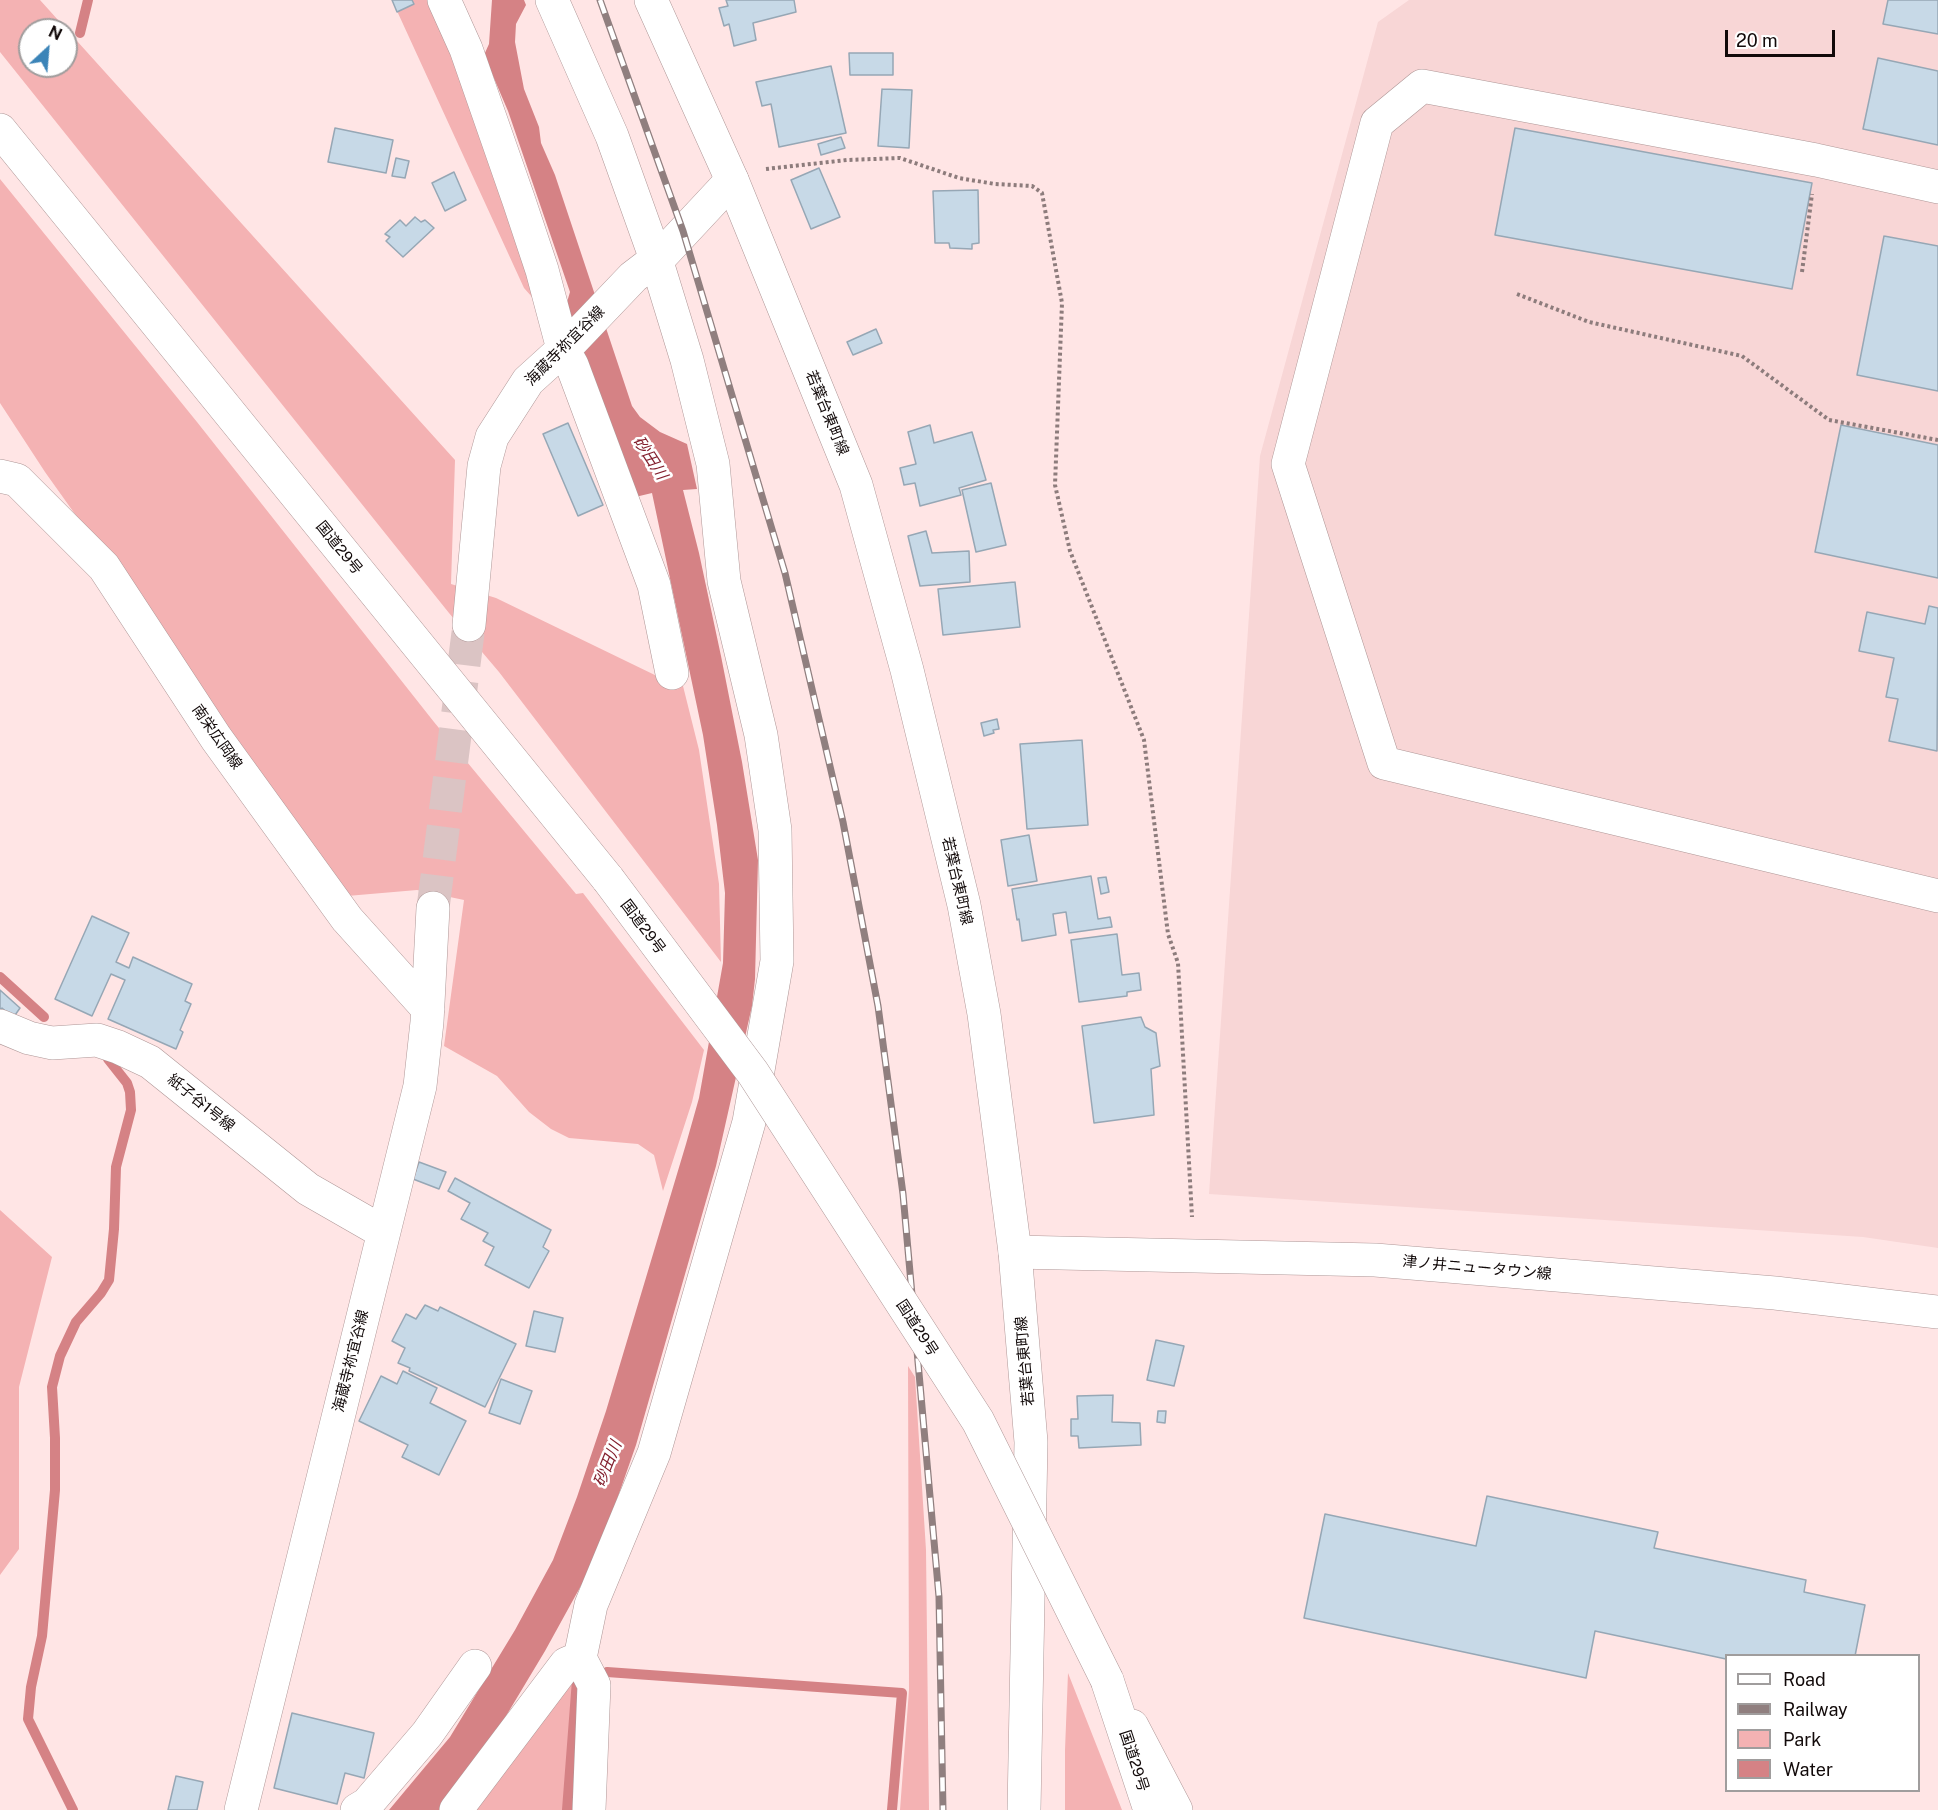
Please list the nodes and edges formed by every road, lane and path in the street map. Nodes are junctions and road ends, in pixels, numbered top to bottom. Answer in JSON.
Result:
{"nodes":[{"id":1,"x":444,"y":0,"type":"edge"},
{"id":2,"x":552,"y":0,"type":"edge"},
{"id":3,"x":651,"y":0,"type":"edge"},
{"id":4,"x":0,"y":130,"type":"edge"},
{"id":5,"x":1816,"y":160,"type":"junction"},
{"id":6,"x":732,"y":180,"type":"junction"},
{"id":7,"x":1938,"y":187,"type":"edge"},
{"id":8,"x":645,"y":268,"type":"junction"},
{"id":9,"x":1802,"y":272,"type":"dead end"},
{"id":10,"x":1517,"y":294,"type":"dead end"},
{"id":11,"x":567,"y":345,"type":"junction"},
{"id":12,"x":1938,"y":440,"type":"edge"},
{"id":13,"x":0,"y":476,"type":"edge"},
{"id":14,"x":469,"y":625,"type":"tunnel mouth"},
{"id":15,"x":672,"y":673,"type":"dead end"},
{"id":16,"x":1938,"y":896,"type":"edge"},
{"id":17,"x":433,"y":908,"type":"tunnel mouth"},
{"id":18,"x":428,"y":1009,"type":"junction"},
{"id":19,"x":0,"y":1026,"type":"edge"},
{"id":20,"x":1192,"y":1217,"type":"dead end"},
{"id":21,"x":383,"y":1232,"type":"junction"},
{"id":22,"x":1015,"y":1252,"type":"junction"},
{"id":23,"x":1938,"y":1312,"type":"edge"},
{"id":24,"x":580,"y":1658,"type":"junction"},
{"id":25,"x":474,"y":1665,"type":"dead end"},
{"id":26,"x":1107,"y":1680,"type":"junction"},
{"id":27,"x":241,"y":1810,"type":"edge"},
{"id":28,"x":357,"y":1810,"type":"edge"},
{"id":29,"x":456,"y":1810,"type":"edge"},
{"id":30,"x":590,"y":1810,"type":"edge"},
{"id":31,"x":1024,"y":1810,"type":"edge"},
{"id":32,"x":1150,"y":1810,"type":"edge"},
{"id":33,"x":1176,"y":1810,"type":"edge"}],
"edges":[{"from":1,"to":11,"type":"main road"},
{"from":2,"to":8,"type":"main road"},
{"from":3,"to":6,"type":"main road","name":"若葉台東町線"},
{"from":4,"to":26,"type":"main road","name":"国道29号","bridge":true},
{"from":5,"to":7,"type":"main road"},
{"from":5,"to":9,"type":"path"},
{"from":5,"to":16,"type":"main road"},
{"from":6,"to":8,"type":"main road","name":"海蔵寺祢宜谷線"},
{"from":6,"to":20,"type":"path"},
{"from":6,"to":22,"type":"main road","name":"若葉台東町線"},
{"from":8,"to":11,"type":"main road","name":"海蔵寺祢宜谷線"},
{"from":8,"to":24,"type":"main road"},
{"from":10,"to":12,"type":"path"},
{"from":11,"to":14,"type":"main road","name":"海蔵寺祢宜谷線"},
{"from":11,"to":15,"type":"main road"},
{"from":13,"to":18,"type":"main road","name":"南栄広岡線"},
{"from":17,"to":18,"type":"main road","name":"海蔵寺祢宜谷線"},
{"from":18,"to":21,"type":"main road","name":"海蔵寺祢宜谷線"},
{"from":19,"to":21,"type":"main road","name":"紙子谷1号線"},
{"from":21,"to":27,"type":"main road","name":"海蔵寺祢宜谷線"},
{"from":22,"to":23,"type":"main road","name":"津ノ井ニュータウン線"},
{"from":22,"to":31,"type":"main road","name":"若葉台東町線"},
{"from":24,"to":29,"type":"main road"},
{"from":24,"to":30,"type":"main road"},
{"from":25,"to":28,"type":"main road"},
{"from":26,"to":32,"type":"main road","name":"国道29号"},
{"from":26,"to":33,"type":"main road"}]}
